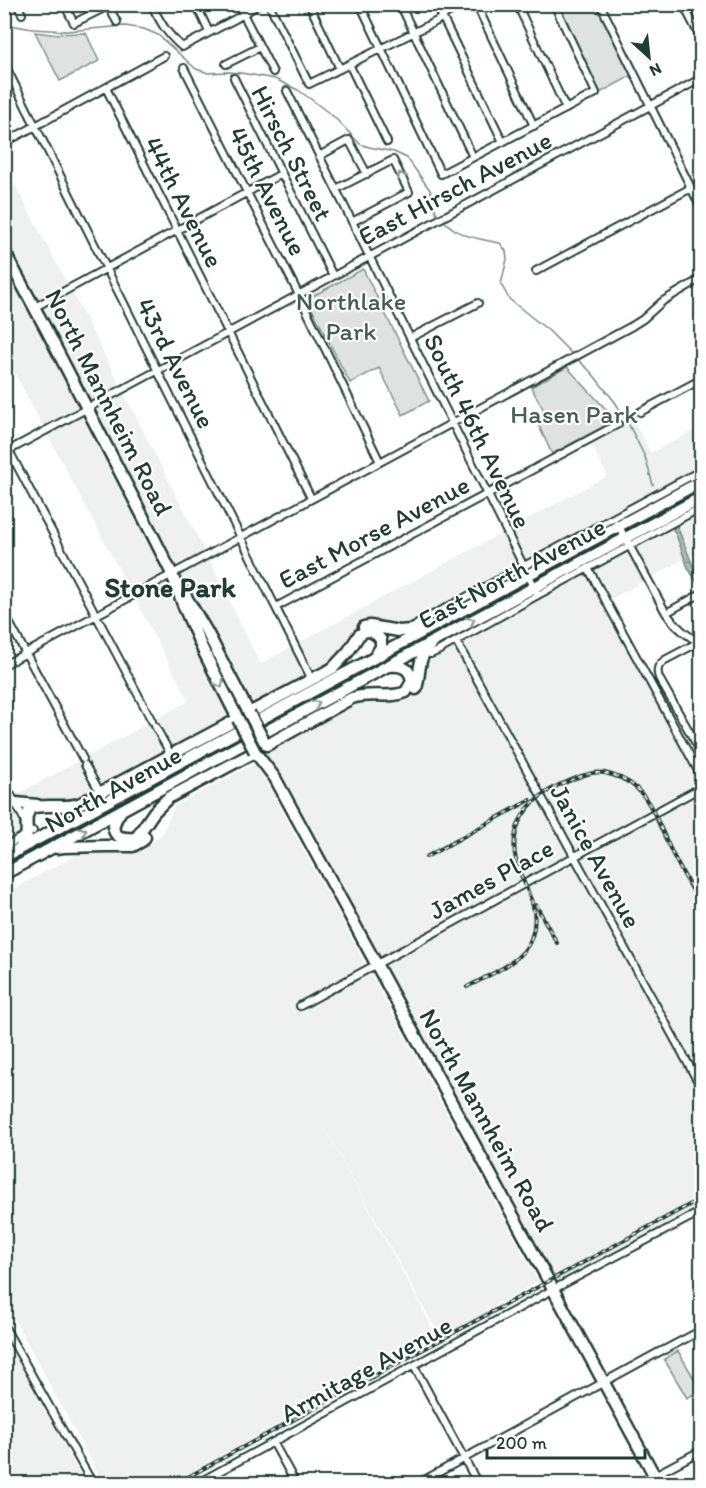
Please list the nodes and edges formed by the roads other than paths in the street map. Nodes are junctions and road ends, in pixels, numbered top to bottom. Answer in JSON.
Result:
{"nodes":[{"id":1,"x":17,"y":4,"type":"edge"},
{"id":2,"x":64,"y":4,"type":"edge"},
{"id":3,"x":152,"y":4,"type":"edge"},
{"id":4,"x":196,"y":4,"type":"edge"},
{"id":5,"x":238,"y":4,"type":"edge"},
{"id":6,"x":259,"y":4,"type":"edge"},
{"id":7,"x":309,"y":4,"type":"edge"},
{"id":8,"x":360,"y":4,"type":"edge"},
{"id":9,"x":400,"y":4,"type":"edge"},
{"id":10,"x":436,"y":4,"type":"edge"},
{"id":11,"x":464,"y":4,"type":"edge"},
{"id":12,"x":476,"y":4,"type":"edge"},
{"id":13,"x":517,"y":4,"type":"edge"},
{"id":14,"x":554,"y":4,"type":"edge"},
{"id":15,"x":600,"y":4,"type":"edge"},
{"id":16,"x":683,"y":4,"type":"edge"},
{"id":17,"x":108,"y":5,"type":"edge"},
{"id":18,"x":269,"y":5,"type":"edge"},
{"id":19,"x":243,"y":13,"type":"junction"},
{"id":20,"x":22,"y":14,"type":"dead end"},
{"id":21,"x":442,"y":17,"type":"junction"},
{"id":22,"x":117,"y":22,"type":"dead end"},
{"id":23,"x":210,"y":32,"type":"junction"},
{"id":24,"x":413,"y":32,"type":"junction"},
{"id":25,"x":702,"y":40,"type":"edge"},
{"id":26,"x":260,"y":47,"type":"junction"},
{"id":27,"x":381,"y":48,"type":"junction"},
{"id":28,"x":164,"y":56,"type":"dead end"},
{"id":29,"x":4,"y":63,"type":"edge"},
{"id":30,"x":226,"y":64,"type":"dead end"},
{"id":31,"x":349,"y":64,"type":"junction"},
{"id":32,"x":184,"y":68,"type":"dead end"},
{"id":33,"x":340,"y":69,"type":"junction"},
{"id":34,"x":273,"y":72,"type":"dead end"},
{"id":35,"x":234,"y":78,"type":"dead end"},
{"id":36,"x":702,"y":78,"type":"edge"},
{"id":37,"x":106,"y":88,"type":"junction"},
{"id":38,"x":287,"y":91,"type":"dead end"},
{"id":39,"x":650,"y":105,"type":"junction"},
{"id":40,"x":566,"y":109,"type":"junction"},
{"id":41,"x":36,"y":126,"type":"junction"},
{"id":42,"x":534,"y":126,"type":"junction"},
{"id":43,"x":387,"y":142,"type":"dead end"},
{"id":44,"x":503,"y":142,"type":"junction"},
{"id":45,"x":4,"y":143,"type":"edge"},
{"id":46,"x":319,"y":156,"type":"junction"},
{"id":47,"x":473,"y":157,"type":"junction"},
{"id":48,"x":281,"y":174,"type":"junction"},
{"id":49,"x":367,"y":174,"type":"junction"},
{"id":50,"x":691,"y":188,"type":"junction"},
{"id":51,"x":336,"y":189,"type":"junction"},
{"id":52,"x":247,"y":192,"type":"junction"},
{"id":53,"x":702,"y":210,"type":"edge"},
{"id":54,"x":352,"y":222,"type":"junction"},
{"id":55,"x":176,"y":230,"type":"junction"},
{"id":56,"x":4,"y":251,"type":"edge"},
{"id":57,"x":369,"y":256,"type":"junction"},
{"id":58,"x":107,"y":268,"type":"junction"},
{"id":59,"x":536,"y":271,"type":"dead end"},
{"id":60,"x":333,"y":276,"type":"junction"},
{"id":61,"x":702,"y":278,"type":"edge"},
{"id":62,"x":298,"y":295,"type":"junction"},
{"id":63,"x":478,"y":303,"type":"dead end"},
{"id":64,"x":35,"y":307,"type":"junction"},
{"id":65,"x":228,"y":333,"type":"junction"},
{"id":66,"x":410,"y":338,"type":"junction"},
{"id":67,"x":158,"y":371,"type":"junction"},
{"id":68,"x":702,"y":379,"type":"edge"},
{"id":69,"x":87,"y":409,"type":"junction"},
{"id":70,"x":640,"y":412,"type":"dead end"},
{"id":71,"x":452,"y":423,"type":"junction"},
{"id":72,"x":618,"y":424,"type":"dead end"},
{"id":73,"x":4,"y":441,"type":"edge"},
{"id":74,"x":7,"y":452,"type":"edge"},
{"id":75,"x":380,"y":462,"type":"junction"},
{"id":76,"x":702,"y":470,"type":"edge"},
{"id":77,"x":702,"y":481,"type":"edge"},
{"id":78,"x":487,"y":494,"type":"junction"},
{"id":79,"x":311,"y":498,"type":"junction"},
{"id":80,"x":701,"y":500,"type":"edge"},
{"id":81,"x":616,"y":522,"type":"junction"},
{"id":82,"x":241,"y":537,"type":"junction"},
{"id":83,"x":627,"y":542,"type":"junction"},
{"id":84,"x":588,"y":568,"type":"junction"},
{"id":85,"x":525,"y":571,"type":"junction"},
{"id":86,"x":172,"y":574,"type":"junction"},
{"id":87,"x":536,"y":591,"type":"junction"},
{"id":88,"x":701,"y":593,"type":"edge"},
{"id":89,"x":276,"y":607,"type":"junction"},
{"id":90,"x":666,"y":613,"type":"junction"},
{"id":91,"x":4,"y":614,"type":"edge"},
{"id":92,"x":96,"y":615,"type":"junction"},
{"id":93,"x":434,"y":625,"type":"junction"},
{"id":94,"x":411,"y":630,"type":"junction"},
{"id":95,"x":435,"y":640,"type":"junction"},
{"id":96,"x":456,"y":641,"type":"junction"},
{"id":97,"x":404,"y":642,"type":"junction"},
{"id":98,"x":700,"y":643,"type":"edge"},
{"id":99,"x":26,"y":653,"type":"junction"},
{"id":100,"x":424,"y":653,"type":"junction"},
{"id":101,"x":411,"y":654,"type":"junction"},
{"id":102,"x":374,"y":658,"type":"junction"},
{"id":103,"x":338,"y":663,"type":"junction"},
{"id":104,"x":4,"y":665,"type":"edge"},
{"id":105,"x":387,"y":667,"type":"junction"},
{"id":106,"x":312,"y":680,"type":"junction"},
{"id":107,"x":343,"y":703,"type":"junction"},
{"id":108,"x":249,"y":713,"type":"junction"},
{"id":109,"x":238,"y":719,"type":"junction"},
{"id":110,"x":259,"y":720,"type":"dead end"},
{"id":111,"x":237,"y":732,"type":"dead end"},
{"id":112,"x":265,"y":732,"type":"dead end"},
{"id":113,"x":243,"y":744,"type":"dead end"},
{"id":114,"x":267,"y":745,"type":"junction"},
{"id":115,"x":255,"y":752,"type":"junction"},
{"id":116,"x":702,"y":754,"type":"edge"},
{"id":117,"x":171,"y":755,"type":"junction"},
{"id":118,"x":275,"y":778,"type":"junction"},
{"id":119,"x":702,"y":778,"type":"edge"},
{"id":120,"x":4,"y":782,"type":"edge"},
{"id":121,"x":702,"y":787,"type":"edge"},
{"id":122,"x":101,"y":794,"type":"junction"},
{"id":123,"x":168,"y":798,"type":"junction"},
{"id":124,"x":16,"y":803,"type":"junction"},
{"id":125,"x":41,"y":806,"type":"junction"},
{"id":126,"x":121,"y":811,"type":"junction"},
{"id":127,"x":78,"y":817,"type":"junction"},
{"id":128,"x":29,"y":831,"type":"junction"},
{"id":129,"x":52,"y":831,"type":"junction"},
{"id":130,"x":4,"y":847,"type":"edge"},
{"id":131,"x":18,"y":850,"type":"junction"},
{"id":132,"x":47,"y":850,"type":"junction"},
{"id":133,"x":4,"y":857,"type":"edge"},
{"id":134,"x":574,"y":857,"type":"junction"},
{"id":135,"x":4,"y":866,"type":"edge"},
{"id":136,"x":4,"y":874,"type":"edge"},
{"id":137,"x":376,"y":965,"type":"junction"},
{"id":138,"x":300,"y":1006,"type":"dead end"},
{"id":139,"x":702,"y":1089,"type":"edge"},
{"id":140,"x":702,"y":1211,"type":"edge"},
{"id":141,"x":554,"y":1289,"type":"junction"},
{"id":142,"x":4,"y":1326,"type":"edge"},
{"id":143,"x":702,"y":1330,"type":"edge"},
{"id":144,"x":414,"y":1366,"type":"junction"},
{"id":145,"x":604,"y":1382,"type":"junction"},
{"id":146,"x":273,"y":1442,"type":"junction"},
{"id":147,"x":702,"y":1450,"type":"edge"},
{"id":148,"x":464,"y":1458,"type":"junction"},
{"id":149,"x":656,"y":1479,"type":"edge"},
{"id":150,"x":93,"y":1484,"type":"edge"},
{"id":151,"x":195,"y":1484,"type":"edge"},
{"id":152,"x":296,"y":1484,"type":"edge"},
{"id":153,"x":417,"y":1484,"type":"edge"},
{"id":154,"x":478,"y":1484,"type":"edge"},
{"id":155,"x":638,"y":1484,"type":"edge"}],
"edges":[{"from":1,"to":20,"type":"street"},
{"from":2,"to":17,"type":"street"},
{"from":3,"to":23,"type":"street"},
{"from":4,"to":23,"type":"street"},
{"from":5,"to":19,"type":"street"},
{"from":6,"to":19,"type":"street"},
{"from":7,"to":33,"type":"street"},
{"from":8,"to":27,"type":"street"},
{"from":9,"to":24,"type":"street"},
{"from":10,"to":21,"type":"street"},
{"from":11,"to":21,"type":"street"},
{"from":12,"to":42,"type":"street"},
{"from":13,"to":40,"type":"street"},
{"from":14,"to":40,"type":"street"},
{"from":15,"to":39,"type":"street"},
{"from":16,"to":25,"type":"street"},
{"from":17,"to":22,"type":"street"},
{"from":18,"to":33,"type":"street"},
{"from":19,"to":23,"type":"street"},
{"from":19,"to":26,"type":"street"},
{"from":21,"to":24,"type":"street"},
{"from":21,"to":44,"type":"street"},
{"from":24,"to":27,"type":"street"},
{"from":24,"to":47,"type":"street"},
{"from":26,"to":30,"type":"street"},
{"from":26,"to":34,"type":"street"},
{"from":27,"to":31,"type":"street"},
{"from":27,"to":47,"type":"street"},
{"from":28,"to":37,"type":"street"},
{"from":29,"to":41,"type":"street","name":"43rd Avenue"},
{"from":31,"to":33,"type":"street"},
{"from":31,"to":43,"type":"street"},
{"from":32,"to":52,"type":"street","name":"45th Avenue"},
{"from":35,"to":48,"type":"street","name":"Hirsch Street"},
{"from":36,"to":39,"type":"street","name":"East Hirsch Avenue"},
{"from":37,"to":41,"type":"street"},
{"from":37,"to":55,"type":"street","name":"44th Avenue"},
{"from":38,"to":46,"type":"street","name":"South 46th Avenue"},
{"from":39,"to":50,"type":"street"},
{"from":39,"to":57,"type":"street","name":"East Hirsch Avenue"},
{"from":40,"to":42,"type":"street"},
{"from":41,"to":45,"type":"street"},
{"from":41,"to":58,"type":"street","name":"43rd Avenue"},
{"from":42,"to":44,"type":"street"},
{"from":44,"to":47,"type":"street"},
{"from":46,"to":49,"type":"street"},
{"from":46,"to":51,"type":"street","name":"South 46th Avenue"},
{"from":48,"to":52,"type":"street"},
{"from":48,"to":60,"type":"street","name":"Hirsch Street"},
{"from":49,"to":51,"type":"street"},
{"from":54,"to":49,"type":"street","one_way":true},
{"from":50,"to":53,"type":"street"},
{"from":50,"to":59,"type":"street"},
{"from":51,"to":54,"type":"street","name":"South 46th Avenue"},
{"from":52,"to":55,"type":"street"},
{"from":52,"to":62,"type":"street","name":"45th Avenue"},
{"from":54,"to":57,"type":"street","name":"South 46th Avenue"},
{"from":55,"to":58,"type":"street"},
{"from":55,"to":65,"type":"street","name":"44th Avenue"},
{"from":56,"to":64,"type":"main road","name":"North Mannheim Road"},
{"from":57,"to":60,"type":"street","name":"East Hirsch Avenue"},
{"from":57,"to":66,"type":"street","name":"South 46th Avenue"},
{"from":58,"to":64,"type":"street"},
{"from":58,"to":67,"type":"street","name":"43rd Avenue"},
{"from":60,"to":62,"type":"street","name":"East Hirsch Avenue"},
{"from":61,"to":71,"type":"street"},
{"from":62,"to":65,"type":"street","name":"East Hirsch Avenue"},
{"from":62,"to":75,"type":"street","name":"45th Avenue"},
{"from":63,"to":66,"type":"street"},
{"from":64,"to":69,"type":"main road","name":"North Mannheim Road"},
{"from":65,"to":67,"type":"street","name":"East Hirsch Avenue"},
{"from":65,"to":79,"type":"street","name":"44th Avenue"},
{"from":66,"to":71,"type":"street","name":"South 46th Avenue"},
{"from":67,"to":69,"type":"street","name":"East Hirsch Avenue"},
{"from":67,"to":82,"type":"street","name":"43rd Avenue"},
{"from":68,"to":70,"type":"street"},
{"from":69,"to":74,"type":"street","name":"East Hirsch Avenue"},
{"from":69,"to":86,"type":"main road","name":"North Mannheim Road"},
{"from":71,"to":75,"type":"street"},
{"from":71,"to":78,"type":"street","name":"South 46th Avenue"},
{"from":72,"to":78,"type":"street","name":"East Morse Avenue"},
{"from":73,"to":74,"type":"street"},
{"from":74,"to":92,"type":"street"},
{"from":75,"to":79,"type":"street"},
{"from":76,"to":81,"type":"street","name":"East North Avenue"},
{"from":77,"to":81,"type":"main road","name":"East North Avenue"},
{"from":78,"to":85,"type":"street","name":"South 46th Avenue"},
{"from":78,"to":89,"type":"street","name":"East Morse Avenue"},
{"from":79,"to":82,"type":"street"},
{"from":80,"to":83,"type":"street","name":"East North Avenue"},
{"from":80,"to":83,"type":"main road","name":"East North Avenue"},
{"from":81,"to":83,"type":"street"},
{"from":81,"to":85,"type":"main road","name":"East North Avenue"},
{"from":82,"to":86,"type":"street"},
{"from":82,"to":89,"type":"street","name":"43rd Avenue"},
{"from":83,"to":84,"type":"street","name":"East North Avenue"},
{"from":83,"to":87,"type":"main road","name":"East North Avenue"},
{"from":83,"to":90,"type":"street"},
{"from":84,"to":87,"type":"street","name":"East North Avenue"},
{"from":84,"to":119,"type":"street"},
{"from":85,"to":87,"type":"street","name":"South 46th Avenue"},
{"from":85,"to":93,"type":"main road","name":"East North Avenue"},
{"from":85,"to":94,"type":"street","name":"East North Avenue"},
{"from":86,"to":92,"type":"street"},
{"from":86,"to":108,"type":"main road","name":"North Mannheim Road"},
{"from":86,"to":109,"type":"main road","name":"North Mannheim Road","one_way":true},
{"from":95,"to":87,"type":"main road","name":"East North Avenue","one_way":true},
{"from":87,"to":96,"type":"street","name":"East North Avenue"},
{"from":88,"to":90,"type":"street"},
{"from":89,"to":106,"type":"street","name":"43rd Avenue"},
{"from":90,"to":98,"type":"street"},
{"from":91,"to":99,"type":"street"},
{"from":92,"to":99,"type":"street"},
{"from":92,"to":117,"type":"street"},
{"from":93,"to":94,"type":"main road"},
{"from":93,"to":97,"type":"main road","name":"East North Avenue"},
{"from":94,"to":97,"type":"street"},
{"from":94,"to":103,"type":"main road"},
{"from":95,"to":100,"type":"main road"},
{"from":95,"to":101,"type":"main road","name":"East North Avenue"},
{"from":96,"to":100,"type":"street","name":"East North Avenue"},
{"from":96,"to":134,"type":"street","name":"Janice Avenue"},
{"from":97,"to":102,"type":"main road","name":"East North Avenue"},
{"from":98,"to":116,"type":"street"},
{"from":99,"to":104,"type":"street"},
{"from":99,"to":122,"type":"street"},
{"from":100,"to":101,"type":"street","name":"East North Avenue"},
{"from":100,"to":107,"type":"main road"},
{"from":101,"to":105,"type":"main road"},
{"from":102,"to":103,"type":"main road"},
{"from":102,"to":110,"type":"main road","name":"East North Avenue"},
{"from":103,"to":106,"type":"main road"},
{"from":105,"to":107,"type":"main road"},
{"from":112,"to":105,"type":"main road","one_way":true},
{"from":106,"to":108,"type":"main road"},
{"from":107,"to":114,"type":"main road"},
{"from":108,"to":114,"type":"main road","name":"North Mannheim Road","bridge":true},
{"from":109,"to":115,"type":"main road","name":"North Mannheim Road","bridge":true},
{"from":109,"to":117,"type":"main road"},
{"from":111,"to":127,"type":"main road","name":"North Avenue"},
{"from":113,"to":126,"type":"main road","name":"North Avenue"},
{"from":114,"to":118,"type":"main road","name":"North Mannheim Road"},
{"from":115,"to":118,"type":"main road","name":"North Mannheim Road"},
{"from":115,"to":123,"type":"main road"},
{"from":117,"to":122,"type":"main road"},
{"from":118,"to":137,"type":"main road","name":"North Mannheim Road"},
{"from":120,"to":124,"type":"street"},
{"from":121,"to":134,"type":"street","name":"James Place"},
{"from":122,"to":125,"type":"main road"},
{"from":123,"to":126,"type":"main road"},
{"from":123,"to":132,"type":"main road"},
{"from":124,"to":125,"type":"main road"},
{"from":124,"to":128,"type":"street"},
{"from":125,"to":128,"type":"main road"},
{"from":132,"to":126,"type":"main road","name":"North Avenue","one_way":true},
{"from":127,"to":129,"type":"main road","name":"North Avenue"},
{"from":127,"to":135,"type":"main road"},
{"from":128,"to":129,"type":"main road"},
{"from":128,"to":130,"type":"street","name":"North Avenue"},
{"from":128,"to":131,"type":"main road"},
{"from":129,"to":131,"type":"main road","name":"North Avenue"},
{"from":131,"to":133,"type":"main road","name":"North Avenue"},
{"from":132,"to":136,"type":"main road","name":"North Avenue"},
{"from":134,"to":137,"type":"street","name":"James Place"},
{"from":134,"to":139,"type":"street","name":"Janice Avenue"},
{"from":137,"to":138,"type":"street","name":"James Place"},
{"from":137,"to":141,"type":"main road","name":"North Mannheim Road"},
{"from":140,"to":141,"type":"street","name":"Armitage Avenue"},
{"from":141,"to":144,"type":"street","name":"Armitage Avenue"},
{"from":141,"to":145,"type":"main road","name":"North Mannheim Road"},
{"from":142,"to":150,"type":"street"},
{"from":143,"to":145,"type":"street"},
{"from":144,"to":146,"type":"street","name":"Armitage Avenue"},
{"from":144,"to":148,"type":"street"},
{"from":145,"to":148,"type":"street"},
{"from":145,"to":149,"type":"main road","name":"North Mannheim Road"},
{"from":146,"to":151,"type":"street","name":"Armitage Avenue"},
{"from":146,"to":152,"type":"street"},
{"from":147,"to":149,"type":"street"},
{"from":148,"to":153,"type":"street"},
{"from":148,"to":154,"type":"street"},
{"from":149,"to":155,"type":"street"}]}
